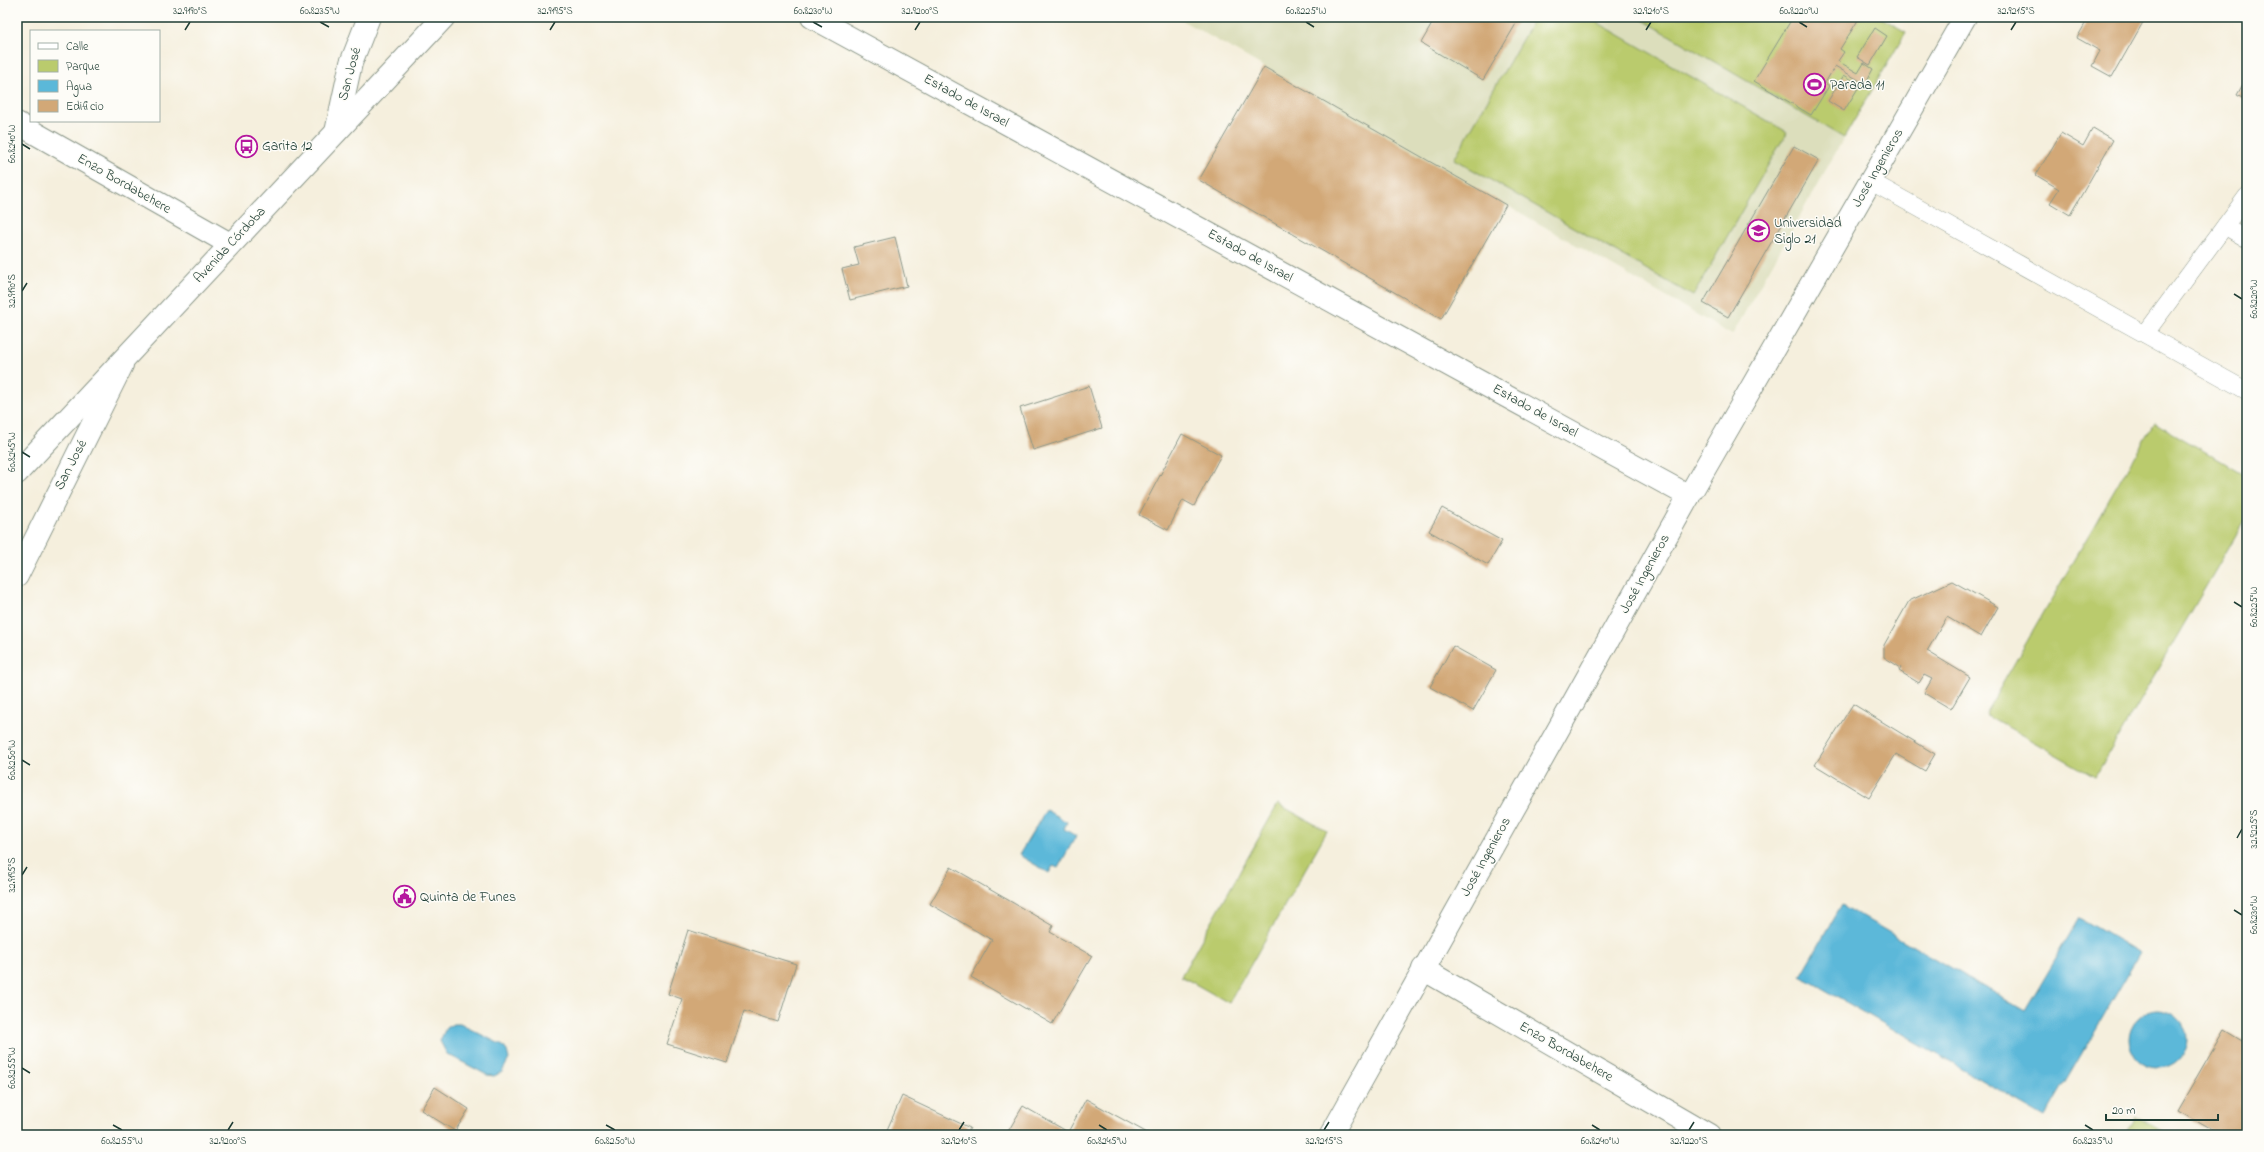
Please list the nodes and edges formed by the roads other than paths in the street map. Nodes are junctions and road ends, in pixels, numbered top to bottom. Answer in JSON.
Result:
{"nodes":[{"id":1,"x":369,"y":17,"type":"edge"},
{"id":2,"x":444,"y":17,"type":"edge"},
{"id":3,"x":812,"y":17,"type":"edge"},
{"id":4,"x":1965,"y":17,"type":"edge"},
{"id":5,"x":17,"y":123,"type":"edge"},
{"id":6,"x":336,"y":132,"type":"junction"},
{"id":7,"x":1870,"y":181,"type":"junction"},
{"id":8,"x":2247,"y":196,"type":"edge"},
{"id":9,"x":2225,"y":226,"type":"junction"},
{"id":10,"x":2247,"y":239,"type":"edge"},
{"id":11,"x":230,"y":244,"type":"junction"},
{"id":12,"x":2145,"y":334,"type":"junction"},
{"id":13,"x":127,"y":354,"type":"junction"},
{"id":14,"x":2247,"y":391,"type":"edge"},
{"id":15,"x":17,"y":473,"type":"edge"},
{"id":16,"x":1689,"y":496,"type":"junction"},
{"id":17,"x":17,"y":576,"type":"edge"},
{"id":18,"x":1423,"y":969,"type":"junction"},
{"id":19,"x":1331,"y":1135,"type":"edge"},
{"id":20,"x":1710,"y":1135,"type":"edge"}],
"edges":[{"from":1,"to":6,"type":"street","name":"San José"},
{"from":2,"to":6,"type":"street","name":"Avenida Córdoba"},
{"from":3,"to":16,"type":"street","name":"Estado de Israel"},
{"from":4,"to":7,"type":"street","name":"José Ingenieros"},
{"from":5,"to":11,"type":"street","name":"Enzo Bordabehere"},
{"from":6,"to":11,"type":"street","name":"Avenida Córdoba"},
{"from":7,"to":12,"type":"lane"},
{"from":7,"to":16,"type":"street","name":"José Ingenieros"},
{"from":8,"to":9,"type":"lane"},
{"from":9,"to":10,"type":"lane"},
{"from":9,"to":12,"type":"lane"},
{"from":11,"to":13,"type":"street","name":"Avenida Córdoba"},
{"from":12,"to":14,"type":"lane"},
{"from":13,"to":15,"type":"street","name":"Avenida Córdoba"},
{"from":13,"to":17,"type":"street","name":"San José"},
{"from":16,"to":18,"type":"street","name":"José Ingenieros"},
{"from":18,"to":19,"type":"street","name":"José Ingenieros"},
{"from":18,"to":20,"type":"street","name":"Enzo Bordabehere"}]}
